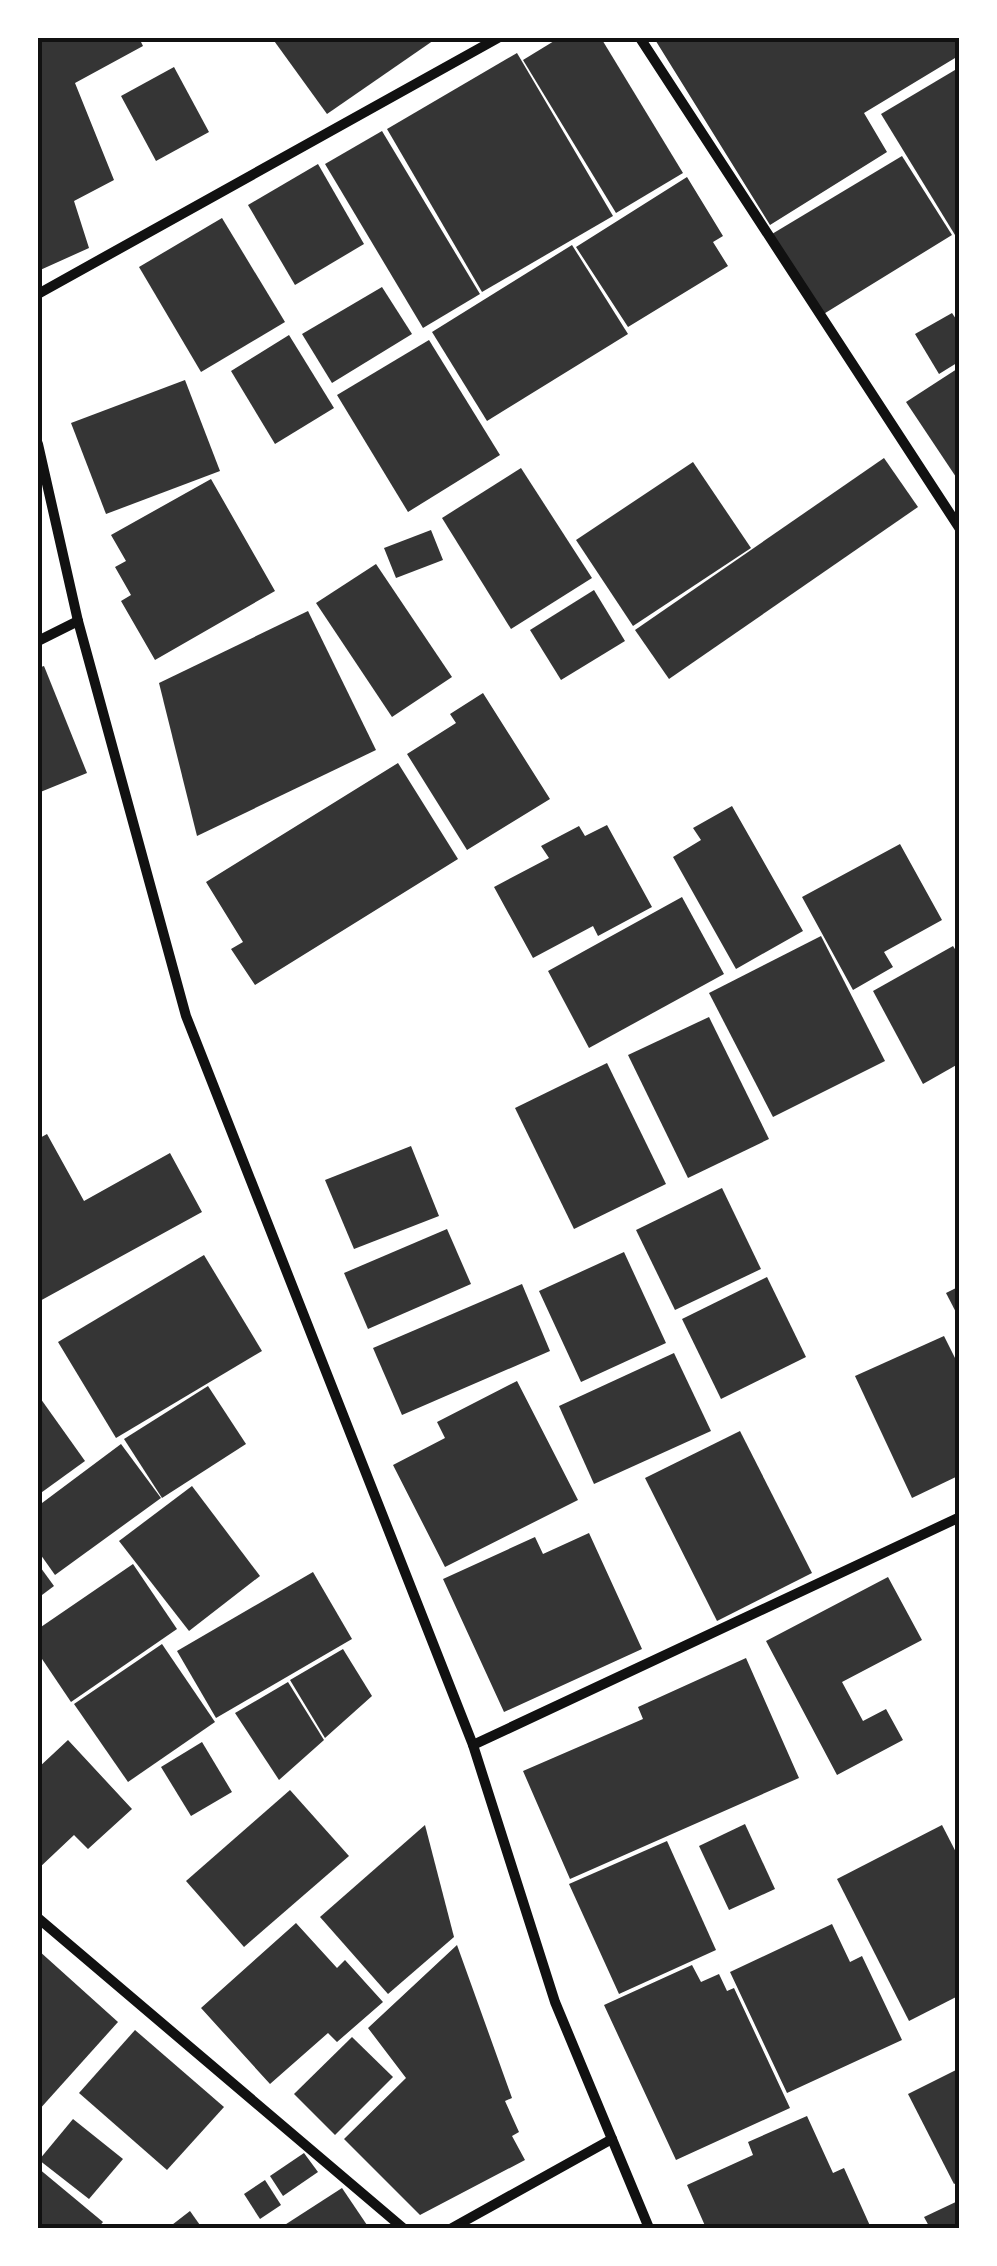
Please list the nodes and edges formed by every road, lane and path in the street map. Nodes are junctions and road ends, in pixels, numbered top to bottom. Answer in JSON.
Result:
{"nodes":[{"id":1,"x":498,"y":38,"type":"edge"},
{"id":2,"x":640,"y":38,"type":"edge"},
{"id":3,"x":38,"y":294,"type":"edge"},
{"id":4,"x":38,"y":444,"type":"edge"},
{"id":5,"x":960,"y":529,"type":"edge"},
{"id":6,"x":78,"y":621,"type":"junction"},
{"id":7,"x":38,"y":640,"type":"edge"},
{"id":8,"x":960,"y":1517,"type":"edge"},
{"id":9,"x":473,"y":1745,"type":"junction"},
{"id":10,"x":38,"y":1918,"type":"edge"},
{"id":11,"x":612,"y":2139,"type":"junction"},
{"id":12,"x":403,"y":2228,"type":"edge"},
{"id":13,"x":452,"y":2228,"type":"edge"},
{"id":14,"x":648,"y":2228,"type":"edge"}],
"edges":[{"from":1,"to":3,"type":"street"},
{"from":2,"to":5,"type":"street"},
{"from":4,"to":6,"type":"street"},
{"from":6,"to":7,"type":"street"},
{"from":6,"to":9,"type":"street"},
{"from":8,"to":9,"type":"street"},
{"from":9,"to":11,"type":"street"},
{"from":10,"to":12,"type":"street"},
{"from":11,"to":13,"type":"street"},
{"from":11,"to":14,"type":"street"}]}
